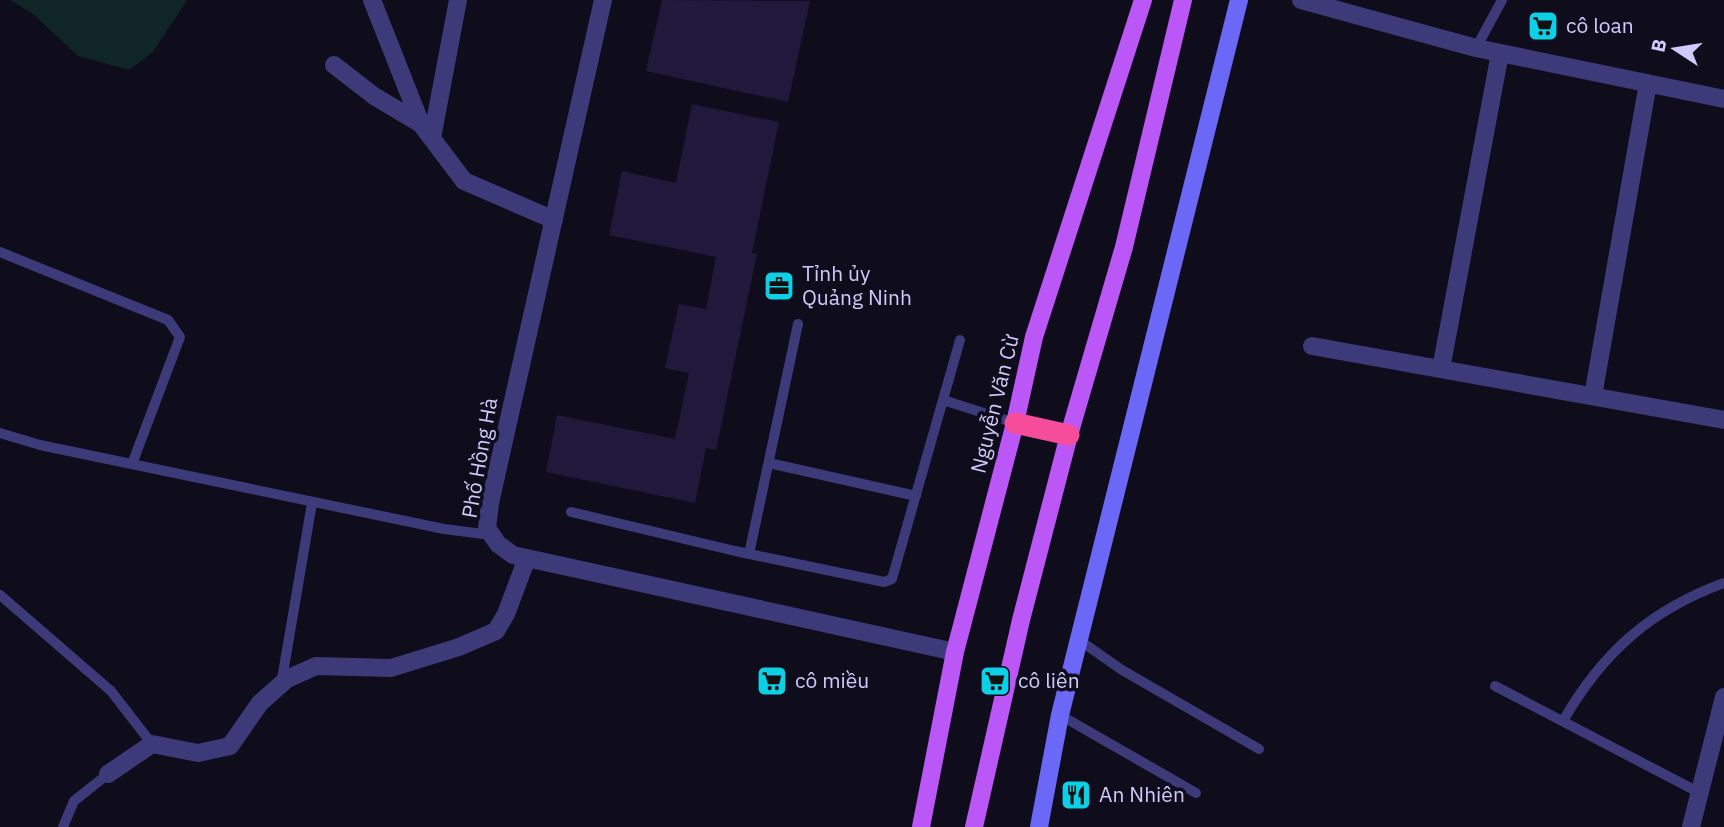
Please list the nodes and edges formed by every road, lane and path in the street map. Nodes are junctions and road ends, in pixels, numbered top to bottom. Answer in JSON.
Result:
{"nodes":[{"id":1,"x":372,"y":0,"type":"edge"},
{"id":2,"x":457,"y":0,"type":"edge"},
{"id":3,"x":603,"y":0,"type":"edge"},
{"id":4,"x":1143,"y":0,"type":"edge"},
{"id":5,"x":1183,"y":0,"type":"edge"},
{"id":6,"x":1240,"y":0,"type":"edge"},
{"id":7,"x":1301,"y":0,"type":"edge"},
{"id":8,"x":1503,"y":0,"type":"edge"},
{"id":9,"x":1476,"y":48,"type":"junction"},
{"id":10,"x":1500,"y":53,"type":"junction"},
{"id":11,"x":334,"y":65,"type":"dead end"},
{"id":12,"x":1648,"y":83,"type":"junction"},
{"id":13,"x":1724,"y":99,"type":"edge"},
{"id":14,"x":427,"y":131,"type":"junction"},
{"id":15,"x":554,"y":220,"type":"junction"},
{"id":16,"x":0,"y":252,"type":"edge"},
{"id":17,"x":798,"y":324,"type":"dead end"},
{"id":18,"x":960,"y":340,"type":"dead end"},
{"id":19,"x":1312,"y":346,"type":"dead end"},
{"id":20,"x":1441,"y":369,"type":"junction"},
{"id":21,"x":1593,"y":396,"type":"junction"},
{"id":22,"x":943,"y":400,"type":"junction"},
{"id":23,"x":1724,"y":419,"type":"edge"},
{"id":24,"x":1015,"y":423,"type":"junction"},
{"id":25,"x":0,"y":433,"type":"edge"},
{"id":26,"x":1069,"y":435,"type":"junction"},
{"id":27,"x":769,"y":463,"type":"junction"},
{"id":28,"x":132,"y":464,"type":"junction"},
{"id":29,"x":916,"y":496,"type":"junction"},
{"id":30,"x":312,"y":503,"type":"junction"},
{"id":31,"x":571,"y":512,"type":"dead end"},
{"id":32,"x":491,"y":535,"type":"junction"},
{"id":33,"x":749,"y":554,"type":"junction"},
{"id":34,"x":527,"y":558,"type":"junction"},
{"id":35,"x":1724,"y":583,"type":"edge"},
{"id":36,"x":0,"y":595,"type":"edge"},
{"id":37,"x":1079,"y":640,"type":"junction"},
{"id":38,"x":955,"y":652,"type":"junction"},
{"id":39,"x":281,"y":685,"type":"junction"},
{"id":40,"x":1495,"y":686,"type":"dead end"},
{"id":41,"x":1724,"y":697,"type":"edge"},
{"id":42,"x":1060,"y":715,"type":"junction"},
{"id":43,"x":1563,"y":721,"type":"junction"},
{"id":44,"x":152,"y":744,"type":"junction"},
{"id":45,"x":1259,"y":749,"type":"dead end"},
{"id":46,"x":108,"y":774,"type":"joint"},
{"id":47,"x":1196,"y":793,"type":"dead end"},
{"id":48,"x":1700,"y":793,"type":"junction"},
{"id":49,"x":63,"y":827,"type":"edge"},
{"id":50,"x":921,"y":827,"type":"edge"},
{"id":51,"x":974,"y":827,"type":"edge"},
{"id":52,"x":1038,"y":827,"type":"edge"},
{"id":53,"x":1691,"y":827,"type":"edge"}],
"edges":[{"from":1,"to":14,"type":"street"},
{"from":2,"to":14,"type":"street"},
{"from":3,"to":15,"type":"street","name":"Phố Hồng Hà"},
{"from":4,"to":24,"type":"main road","name":"Nguyễn Văn Cừ"},
{"from":5,"to":26,"type":"main road"},
{"from":6,"to":37,"type":"street"},
{"from":7,"to":9,"type":"street"},
{"from":8,"to":9,"type":"lane"},
{"from":9,"to":10,"type":"street"},
{"from":10,"to":12,"type":"street"},
{"from":10,"to":20,"type":"street"},
{"from":11,"to":14,"type":"street"},
{"from":12,"to":13,"type":"street"},
{"from":12,"to":21,"type":"street"},
{"from":14,"to":15,"type":"street"},
{"from":15,"to":32,"type":"street","name":"Phố Hồng Hà"},
{"from":16,"to":28,"type":"lane"},
{"from":17,"to":27,"type":"lane"},
{"from":18,"to":22,"type":"lane"},
{"from":19,"to":20,"type":"street"},
{"from":20,"to":21,"type":"street"},
{"from":21,"to":23,"type":"street"},
{"from":22,"to":24,"type":"lane"},
{"from":22,"to":29,"type":"lane"},
{"from":24,"to":26,"type":"highway"},
{"from":24,"to":38,"type":"main road","name":"Nguyễn Văn Cừ"},
{"from":25,"to":28,"type":"lane"},
{"from":26,"to":51,"type":"main road"},
{"from":27,"to":29,"type":"lane"},
{"from":27,"to":33,"type":"lane"},
{"from":28,"to":30,"type":"lane"},
{"from":29,"to":33,"type":"lane"},
{"from":30,"to":32,"type":"lane"},
{"from":30,"to":39,"type":"lane"},
{"from":31,"to":33,"type":"lane"},
{"from":32,"to":34,"type":"street","name":"Phố Hồng Hà"},
{"from":34,"to":38,"type":"street","name":"Phố Hồng Hà"},
{"from":34,"to":39,"type":"street"},
{"from":35,"to":43,"type":"lane"},
{"from":36,"to":44,"type":"lane"},
{"from":37,"to":42,"type":"street"},
{"from":37,"to":45,"type":"lane"},
{"from":38,"to":50,"type":"main road","name":"Nguyễn Văn Cừ"},
{"from":39,"to":44,"type":"street"},
{"from":40,"to":43,"type":"lane"},
{"from":41,"to":48,"type":"street"},
{"from":42,"to":47,"type":"lane"},
{"from":42,"to":52,"type":"street"},
{"from":43,"to":48,"type":"lane"},
{"from":44,"to":46,"type":"street"},
{"from":46,"to":49,"type":"lane"},
{"from":48,"to":53,"type":"street"}]}
